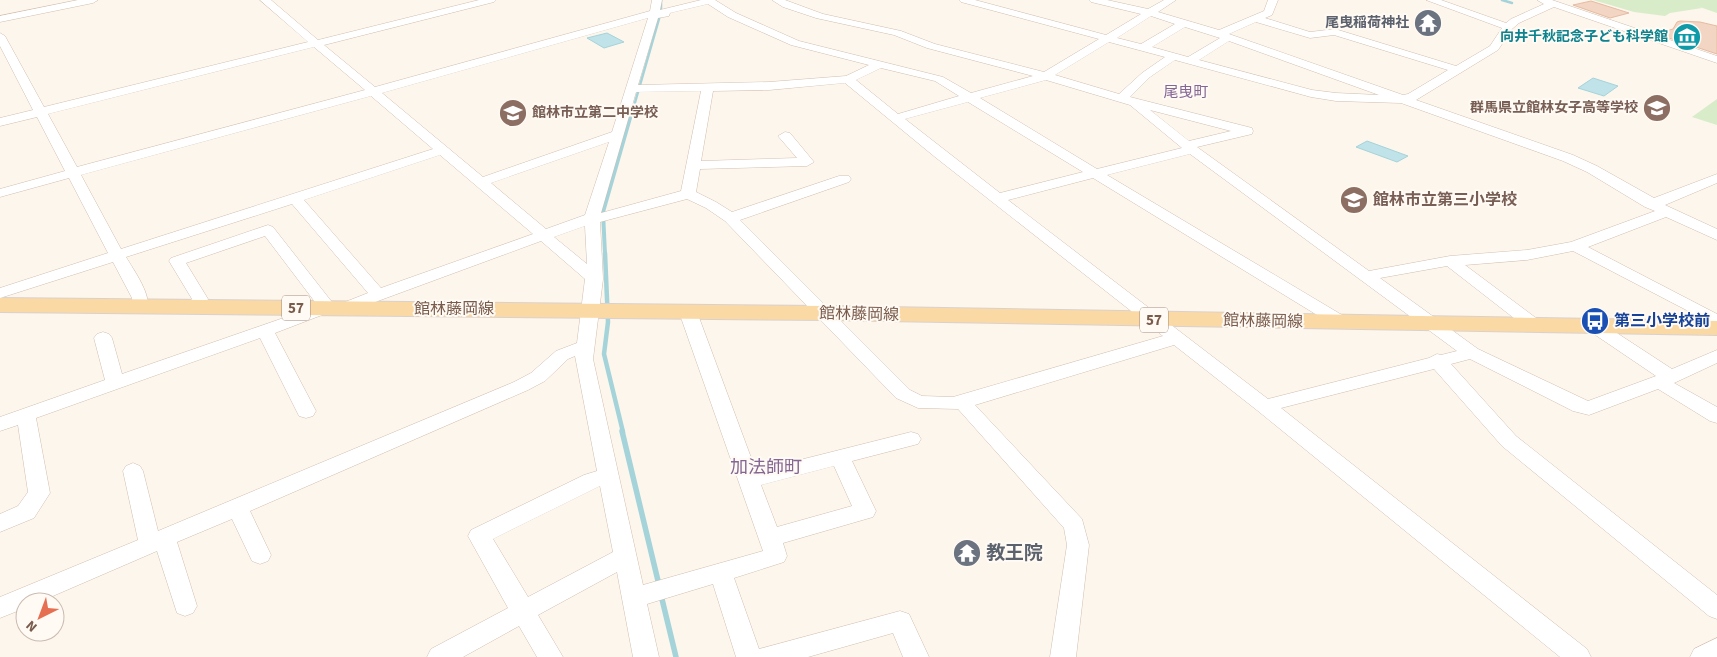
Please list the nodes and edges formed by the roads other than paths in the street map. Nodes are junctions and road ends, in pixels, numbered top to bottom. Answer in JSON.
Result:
{"nodes":[{"id":1,"x":93,"y":0,"type":"edge"},
{"id":2,"x":265,"y":0,"type":"edge"},
{"id":3,"x":491,"y":0,"type":"edge"},
{"id":4,"x":657,"y":0,"type":"edge"},
{"id":5,"x":777,"y":0,"type":"edge"},
{"id":6,"x":964,"y":0,"type":"edge"},
{"id":7,"x":1094,"y":0,"type":"edge"},
{"id":8,"x":1171,"y":0,"type":"edge"},
{"id":9,"x":1273,"y":0,"type":"edge"},
{"id":10,"x":1431,"y":0,"type":"edge"},
{"id":11,"x":1541,"y":0,"type":"edge"},
{"id":12,"x":709,"y":1,"type":"edge"},
{"id":13,"x":1553,"y":4,"type":"junction"},
{"id":14,"x":1151,"y":13,"type":"junction"},
{"id":15,"x":653,"y":15,"type":"junction"},
{"id":16,"x":0,"y":19,"type":"edge"},
{"id":17,"x":1256,"y":19,"type":"junction"},
{"id":18,"x":1184,"y":23,"type":"junction"},
{"id":19,"x":1508,"y":26,"type":"junction"},
{"id":20,"x":0,"y":36,"type":"edge"},
{"id":21,"x":1224,"y":36,"type":"junction"},
{"id":22,"x":1109,"y":38,"type":"junction"},
{"id":23,"x":316,"y":44,"type":"junction"},
{"id":24,"x":1144,"y":47,"type":"junction"},
{"id":25,"x":1174,"y":56,"type":"junction"},
{"id":26,"x":1191,"y":60,"type":"junction"},
{"id":27,"x":1717,"y":60,"type":"edge"},
{"id":28,"x":881,"y":64,"type":"junction"},
{"id":29,"x":1459,"y":70,"type":"junction"},
{"id":30,"x":1046,"y":76,"type":"junction"},
{"id":31,"x":848,"y":79,"type":"junction"},
{"id":32,"x":708,"y":87,"type":"junction"},
{"id":33,"x":631,"y":89,"type":"junction"},
{"id":34,"x":372,"y":92,"type":"junction"},
{"id":35,"x":970,"y":98,"type":"junction"},
{"id":36,"x":1402,"y":99,"type":"junction"},
{"id":37,"x":1128,"y":101,"type":"junction"},
{"id":38,"x":39,"y":112,"type":"junction"},
{"id":39,"x":896,"y":118,"type":"junction"},
{"id":40,"x":0,"y":122,"type":"edge"},
{"id":41,"x":618,"y":134,"type":"junction"},
{"id":42,"x":785,"y":136,"type":"dead end"},
{"id":43,"x":1189,"y":146,"type":"junction"},
{"id":44,"x":443,"y":150,"type":"junction"},
{"id":45,"x":694,"y":166,"type":"junction"},
{"id":46,"x":1093,"y":172,"type":"junction"},
{"id":47,"x":73,"y":173,"type":"junction"},
{"id":48,"x":1717,"y":178,"type":"edge"},
{"id":49,"x":844,"y":179,"type":"dead end"},
{"id":50,"x":481,"y":182,"type":"junction"},
{"id":51,"x":0,"y":193,"type":"edge"},
{"id":52,"x":688,"y":194,"type":"junction"},
{"id":53,"x":295,"y":198,"type":"junction"},
{"id":54,"x":998,"y":198,"type":"junction"},
{"id":55,"x":1650,"y":204,"type":"junction"},
{"id":56,"x":1667,"y":212,"type":"junction"},
{"id":57,"x":592,"y":218,"type":"junction"},
{"id":58,"x":730,"y":218,"type":"junction"},
{"id":59,"x":1717,"y":235,"type":"edge"},
{"id":60,"x":543,"y":236,"type":"junction"},
{"id":61,"x":1575,"y":246,"type":"junction"},
{"id":62,"x":117,"y":255,"type":"junction"},
{"id":63,"x":1450,"y":261,"type":"junction"},
{"id":64,"x":1366,"y":276,"type":"junction"},
{"id":65,"x":594,"y":279,"type":"junction"},
{"id":66,"x":0,"y":293,"type":"edge"},
{"id":67,"x":378,"y":296,"type":"junction"},
{"id":68,"x":0,"y":305,"type":"edge"},
{"id":69,"x":140,"y":306,"type":"junction"},
{"id":70,"x":195,"y":307,"type":"junction"},
{"id":71,"x":335,"y":308,"type":"junction"},
{"id":72,"x":591,"y":310,"type":"junction"},
{"id":73,"x":688,"y":312,"type":"junction"},
{"id":74,"x":826,"y":313,"type":"junction"},
{"id":75,"x":1153,"y":320,"type":"junction"},
{"id":76,"x":1717,"y":321,"type":"edge"},
{"id":77,"x":1341,"y":322,"type":"junction"},
{"id":78,"x":1431,"y":324,"type":"junction"},
{"id":79,"x":1534,"y":326,"type":"junction"},
{"id":80,"x":1594,"y":326,"type":"junction"},
{"id":81,"x":1717,"y":328,"type":"edge"},
{"id":82,"x":265,"y":330,"type":"junction"},
{"id":83,"x":103,"y":338,"type":"dead end"},
{"id":84,"x":1177,"y":338,"type":"junction"},
{"id":85,"x":585,"y":346,"type":"junction"},
{"id":86,"x":1472,"y":353,"type":"junction"},
{"id":87,"x":1717,"y":356,"type":"edge"},
{"id":88,"x":1437,"y":360,"type":"junction"},
{"id":89,"x":1665,"y":379,"type":"junction"},
{"id":90,"x":115,"y":384,"type":"junction"},
{"id":91,"x":962,"y":402,"type":"junction"},
{"id":92,"x":1265,"y":406,"type":"junction"},
{"id":93,"x":306,"y":411,"type":"dead end"},
{"id":94,"x":26,"y":415,"type":"junction"},
{"id":95,"x":1717,"y":416,"type":"edge"},
{"id":96,"x":0,"y":424,"type":"edge"},
{"id":97,"x":911,"y":439,"type":"dead end"},
{"id":98,"x":840,"y":458,"type":"junction"},
{"id":99,"x":133,"y":470,"type":"dead end"},
{"id":100,"x":608,"y":476,"type":"junction"},
{"id":101,"x":748,"y":482,"type":"junction"},
{"id":102,"x":237,"y":507,"type":"junction"},
{"id":103,"x":0,"y":523,"type":"edge"},
{"id":104,"x":770,"y":538,"type":"junction"},
{"id":105,"x":158,"y":541,"type":"junction"},
{"id":106,"x":260,"y":556,"type":"dead end"},
{"id":107,"x":625,"y":556,"type":"junction"},
{"id":108,"x":721,"y":572,"type":"junction"},
{"id":109,"x":633,"y":598,"type":"junction"},
{"id":110,"x":185,"y":606,"type":"dead end"},
{"id":111,"x":0,"y":608,"type":"edge"},
{"id":112,"x":1717,"y":609,"type":"edge"},
{"id":113,"x":523,"y":612,"type":"junction"},
{"id":114,"x":1717,"y":649,"type":"edge"},
{"id":115,"x":440,"y":657,"type":"edge"},
{"id":116,"x":550,"y":657,"type":"edge"},
{"id":117,"x":646,"y":657,"type":"edge"},
{"id":118,"x":749,"y":657,"type":"edge"},
{"id":119,"x":768,"y":657,"type":"edge"},
{"id":120,"x":916,"y":657,"type":"edge"},
{"id":121,"x":1063,"y":657,"type":"edge"},
{"id":122,"x":1578,"y":657,"type":"edge"},
{"id":123,"x":1703,"y":657,"type":"edge"}],
"edges":[{"from":1,"to":16,"type":"street"},
{"from":2,"to":23,"type":"street"},
{"from":3,"to":23,"type":"street"},
{"from":4,"to":15,"type":"street"},
{"from":5,"to":30,"type":"street"},
{"from":6,"to":22,"type":"street"},
{"from":7,"to":14,"type":"street"},
{"from":8,"to":14,"type":"street"},
{"from":9,"to":17,"type":"street"},
{"from":10,"to":19,"type":"street"},
{"from":11,"to":13,"type":"street"},
{"from":12,"to":15,"type":"street"},
{"from":12,"to":28,"type":"street"},
{"from":13,"to":19,"type":"street"},
{"from":13,"to":27,"type":"street"},
{"from":14,"to":18,"type":"street"},
{"from":14,"to":22,"type":"street"},
{"from":15,"to":33,"type":"street"},
{"from":15,"to":34,"type":"street"},
{"from":17,"to":21,"type":"street"},
{"from":17,"to":29,"type":"street"},
{"from":18,"to":21,"type":"street"},
{"from":18,"to":24,"type":"street"},
{"from":19,"to":29,"type":"street"},
{"from":20,"to":38,"type":"street"},
{"from":21,"to":26,"type":"street"},
{"from":21,"to":36,"type":"street"},
{"from":22,"to":24,"type":"street"},
{"from":22,"to":30,"type":"street"},
{"from":23,"to":34,"type":"street"},
{"from":23,"to":38,"type":"street"},
{"from":24,"to":25,"type":"street"},
{"from":25,"to":26,"type":"street"},
{"from":25,"to":37,"type":"street"},
{"from":26,"to":36,"type":"street"},
{"from":28,"to":31,"type":"street"},
{"from":28,"to":35,"type":"street"},
{"from":29,"to":36,"type":"street"},
{"from":30,"to":35,"type":"street"},
{"from":30,"to":37,"type":"street"},
{"from":31,"to":32,"type":"street"},
{"from":31,"to":39,"type":"street"},
{"from":32,"to":33,"type":"street"},
{"from":32,"to":45,"type":"street"},
{"from":33,"to":41,"type":"street"},
{"from":34,"to":44,"type":"street"},
{"from":34,"to":47,"type":"street"},
{"from":35,"to":39,"type":"street"},
{"from":35,"to":46,"type":"street"},
{"from":36,"to":55,"type":"street"},
{"from":37,"to":43,"type":"street"},
{"from":37,"to":43,"type":"street"},
{"from":38,"to":40,"type":"street"},
{"from":38,"to":47,"type":"street"},
{"from":39,"to":54,"type":"street"},
{"from":41,"to":50,"type":"street"},
{"from":41,"to":57,"type":"street"},
{"from":42,"to":45,"type":"street"},
{"from":43,"to":46,"type":"street"},
{"from":43,"to":64,"type":"street"},
{"from":44,"to":50,"type":"street"},
{"from":44,"to":53,"type":"street"},
{"from":45,"to":52,"type":"street"},
{"from":46,"to":54,"type":"street"},
{"from":46,"to":77,"type":"street"},
{"from":47,"to":51,"type":"street"},
{"from":47,"to":62,"type":"street"},
{"from":48,"to":55,"type":"street"},
{"from":49,"to":58,"type":"street"},
{"from":50,"to":60,"type":"street"},
{"from":52,"to":57,"type":"street"},
{"from":52,"to":58,"type":"street"},
{"from":53,"to":62,"type":"street"},
{"from":53,"to":67,"type":"street"},
{"from":54,"to":75,"type":"street"},
{"from":55,"to":56,"type":"street"},
{"from":56,"to":59,"type":"street"},
{"from":56,"to":61,"type":"street"},
{"from":57,"to":60,"type":"street"},
{"from":57,"to":65,"type":"street"},
{"from":58,"to":74,"type":"street"},
{"from":60,"to":65,"type":"street"},
{"from":60,"to":67,"type":"street"},
{"from":61,"to":63,"type":"street"},
{"from":61,"to":76,"type":"street"},
{"from":62,"to":66,"type":"street"},
{"from":62,"to":69,"type":"street"},
{"from":63,"to":64,"type":"street"},
{"from":63,"to":79,"type":"street"},
{"from":64,"to":78,"type":"street"},
{"from":65,"to":72,"type":"street"},
{"from":67,"to":71,"type":"street"},
{"from":68,"to":69,"type":"main road","name":"館林藤岡線","number":"57"},
{"from":69,"to":70,"type":"main road","name":"館林藤岡線","number":"57"},
{"from":70,"to":71,"type":"main road","name":"館林藤岡線","number":"57"},
{"from":70,"to":71,"type":"street"},
{"from":71,"to":72,"type":"main road","name":"館林藤岡線","number":"57"},
{"from":71,"to":82,"type":"street"},
{"from":72,"to":73,"type":"main road","name":"館林藤岡線","number":"57"},
{"from":72,"to":85,"type":"street"},
{"from":73,"to":74,"type":"main road","name":"館林藤岡線","number":"57"},
{"from":73,"to":101,"type":"street"},
{"from":74,"to":75,"type":"main road","name":"館林藤岡線","number":"57"},
{"from":74,"to":91,"type":"street"},
{"from":75,"to":77,"type":"main road","name":"館林藤岡線","number":"57"},
{"from":75,"to":84,"type":"street"},
{"from":77,"to":78,"type":"main road","name":"館林藤岡線","number":"57"},
{"from":78,"to":79,"type":"main road","name":"館林藤岡線","number":"57"},
{"from":78,"to":86,"type":"street"},
{"from":79,"to":80,"type":"main road","name":"館林藤岡線","number":"57"},
{"from":80,"to":81,"type":"main road","name":"館林藤岡線","number":"57"},
{"from":80,"to":89,"type":"street"},
{"from":82,"to":90,"type":"street"},
{"from":82,"to":93,"type":"street"},
{"from":83,"to":90,"type":"street"},
{"from":84,"to":91,"type":"street"},
{"from":84,"to":92,"type":"street"},
{"from":85,"to":100,"type":"street"},
{"from":85,"to":102,"type":"street"},
{"from":86,"to":88,"type":"street"},
{"from":86,"to":89,"type":"street"},
{"from":87,"to":89,"type":"street"},
{"from":88,"to":92,"type":"street"},
{"from":88,"to":112,"type":"street"},
{"from":89,"to":95,"type":"street"},
{"from":90,"to":94,"type":"street"},
{"from":91,"to":121,"type":"street"},
{"from":92,"to":122,"type":"street"},
{"from":94,"to":96,"type":"street"},
{"from":94,"to":103,"type":"street"},
{"from":97,"to":98,"type":"street"},
{"from":98,"to":101,"type":"street"},
{"from":98,"to":104,"type":"street"},
{"from":99,"to":105,"type":"street"},
{"from":100,"to":107,"type":"street"},
{"from":100,"to":113,"type":"street"},
{"from":101,"to":104,"type":"street"},
{"from":102,"to":105,"type":"street"},
{"from":102,"to":106,"type":"street"},
{"from":104,"to":108,"type":"street"},
{"from":105,"to":110,"type":"street"},
{"from":105,"to":111,"type":"street"},
{"from":107,"to":109,"type":"street"},
{"from":107,"to":113,"type":"street"},
{"from":108,"to":109,"type":"street"},
{"from":108,"to":118,"type":"street"},
{"from":109,"to":117,"type":"street"},
{"from":113,"to":115,"type":"street"},
{"from":113,"to":116,"type":"street"},
{"from":114,"to":123,"type":"street"},
{"from":119,"to":120,"type":"street"}]}
